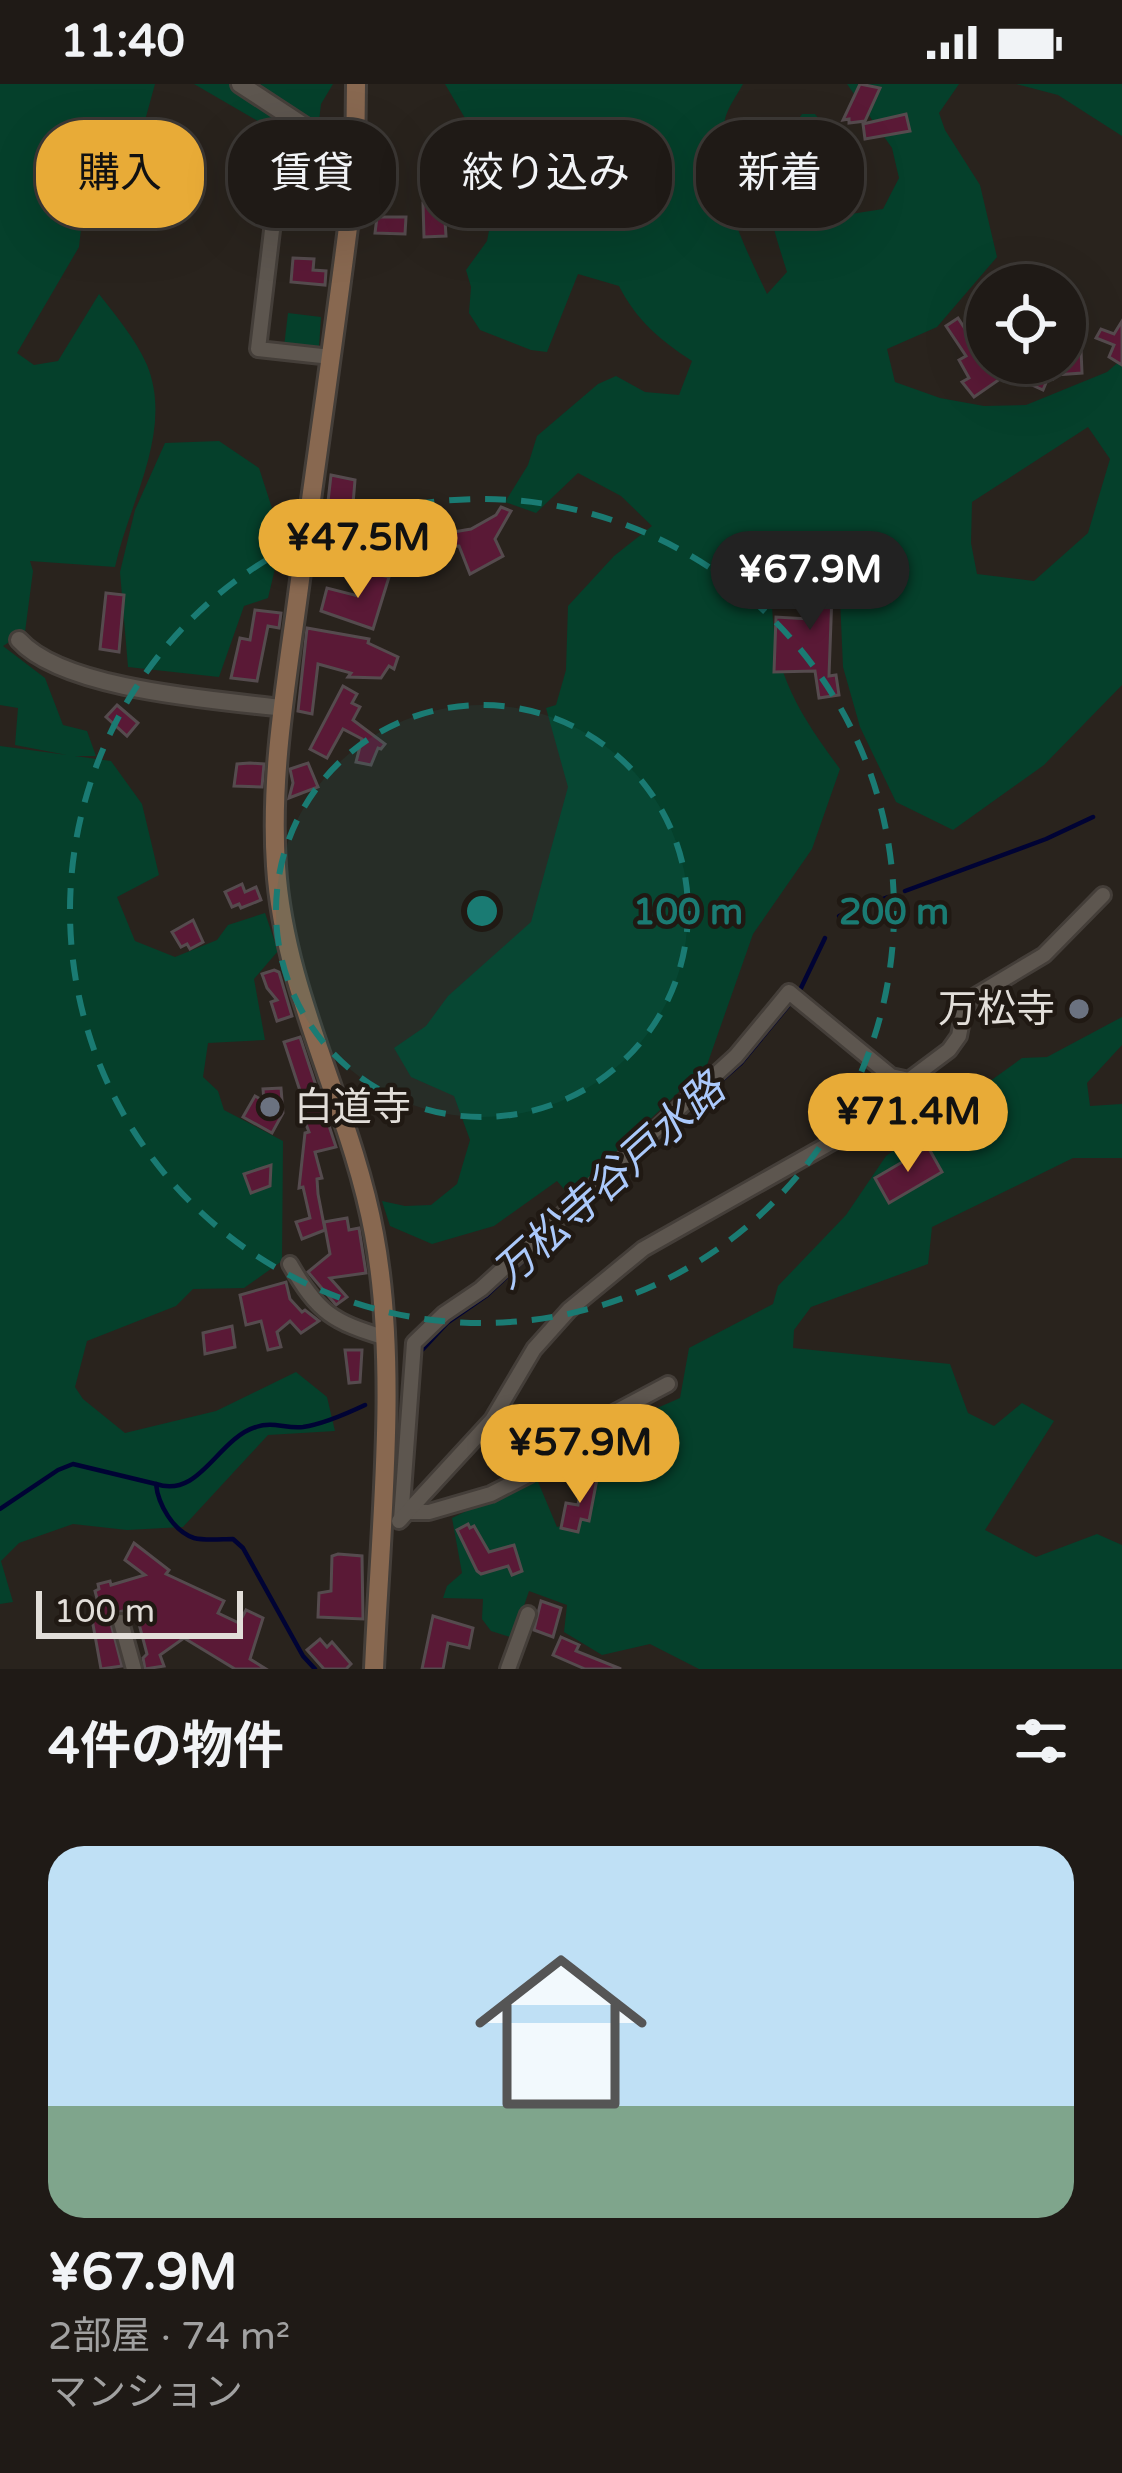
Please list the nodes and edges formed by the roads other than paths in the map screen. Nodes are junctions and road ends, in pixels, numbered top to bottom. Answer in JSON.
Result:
{"nodes":[{"id":1,"x":240,"y":84,"type":"edge"},
{"id":2,"x":356,"y":84,"type":"edge"},
{"id":3,"x":295,"y":120,"type":"edge"},
{"id":4,"x":356,"y":120,"type":"edge"},
{"id":5,"x":268,"y":228,"type":"edge"},
{"id":6,"x":347,"y":228,"type":"edge"},
{"id":7,"x":331,"y":357,"type":"junction"},
{"id":8,"x":20,"y":640,"type":"dead end"},
{"id":9,"x":283,"y":708,"type":"junction"},
{"id":10,"x":1102,"y":895,"type":"dead end"},
{"id":11,"x":891,"y":1076,"type":"junction"},
{"id":12,"x":290,"y":1264,"type":"dead end"},
{"id":13,"x":386,"y":1338,"type":"junction"},
{"id":14,"x":668,"y":1384,"type":"dead end"},
{"id":15,"x":405,"y":1515,"type":"junction"},
{"id":16,"x":380,"y":1533,"type":"junction"},
{"id":17,"x":528,"y":1614,"type":"dead end"},
{"id":18,"x":121,"y":1622,"type":"dead end"},
{"id":19,"x":134,"y":1669,"type":"edge"},
{"id":20,"x":374,"y":1669,"type":"edge"},
{"id":21,"x":508,"y":1669,"type":"edge"}],
"edges":[{"from":1,"to":3,"type":"street"},
{"from":2,"to":4,"type":"main road"},
{"from":5,"to":7,"type":"street"},
{"from":6,"to":7,"type":"main road"},
{"from":7,"to":9,"type":"main road"},
{"from":8,"to":9,"type":"street"},
{"from":9,"to":13,"type":"main road"},
{"from":10,"to":11,"type":"street"},
{"from":11,"to":15,"type":"street"},
{"from":11,"to":15,"type":"street"},
{"from":12,"to":13,"type":"street"},
{"from":13,"to":16,"type":"main road"},
{"from":14,"to":15,"type":"street"},
{"from":15,"to":16,"type":"street"},
{"from":16,"to":20,"type":"main road"},
{"from":17,"to":21,"type":"street"},
{"from":18,"to":19,"type":"street"}]}
